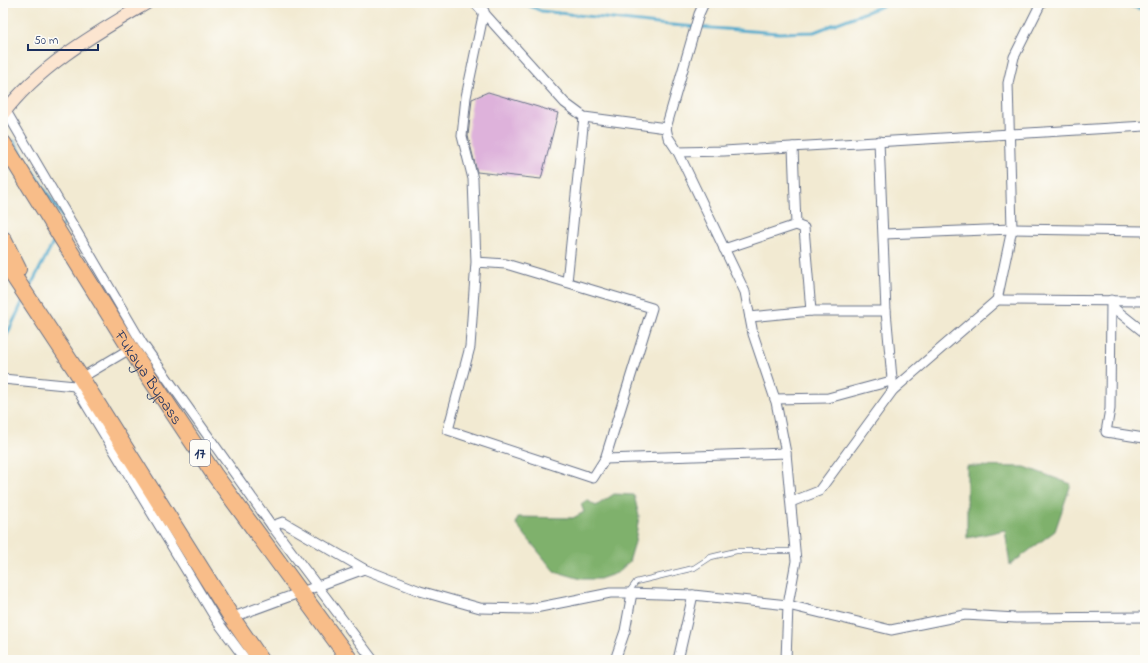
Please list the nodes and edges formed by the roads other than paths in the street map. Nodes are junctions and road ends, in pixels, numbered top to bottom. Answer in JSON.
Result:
{"nodes":[{"id":1,"x":147,"y":3,"type":"edge"},
{"id":2,"x":475,"y":3,"type":"edge"},
{"id":3,"x":704,"y":3,"type":"edge"},
{"id":4,"x":1041,"y":3,"type":"edge"},
{"id":5,"x":484,"y":11,"type":"junction"},
{"id":6,"x":4,"y":111,"type":"edge"},
{"id":7,"x":584,"y":117,"type":"junction"},
{"id":8,"x":1145,"y":126,"type":"edge"},
{"id":9,"x":666,"y":128,"type":"junction"},
{"id":10,"x":1009,"y":134,"type":"junction"},
{"id":11,"x":879,"y":141,"type":"junction"},
{"id":12,"x":3,"y":143,"type":"edge"},
{"id":13,"x":793,"y":147,"type":"junction"},
{"id":14,"x":678,"y":152,"type":"junction"},
{"id":15,"x":796,"y":225,"type":"junction"},
{"id":16,"x":1012,"y":229,"type":"junction"},
{"id":17,"x":1145,"y":231,"type":"edge"},
{"id":18,"x":884,"y":234,"type":"junction"},
{"id":19,"x":3,"y":239,"type":"edge"},
{"id":20,"x":724,"y":249,"type":"junction"},
{"id":21,"x":3,"y":260,"type":"edge"},
{"id":22,"x":476,"y":262,"type":"junction"},
{"id":23,"x":567,"y":282,"type":"junction"},
{"id":24,"x":24,"y":291,"type":"junction"},
{"id":25,"x":998,"y":300,"type":"junction"},
{"id":26,"x":1111,"y":300,"type":"junction"},
{"id":27,"x":1145,"y":301,"type":"edge"},
{"id":28,"x":812,"y":311,"type":"junction"},
{"id":29,"x":886,"y":311,"type":"junction"},
{"id":30,"x":750,"y":317,"type":"junction"},
{"id":31,"x":1145,"y":333,"type":"edge"},
{"id":32,"x":136,"y":345,"type":"junction"},
{"id":33,"x":3,"y":378,"type":"edge"},
{"id":34,"x":78,"y":382,"type":"junction"},
{"id":35,"x":892,"y":386,"type":"junction"},
{"id":36,"x":775,"y":398,"type":"junction"},
{"id":37,"x":1144,"y":438,"type":"dead end"},
{"id":38,"x":786,"y":453,"type":"junction"},
{"id":39,"x":605,"y":458,"type":"junction"},
{"id":40,"x":791,"y":502,"type":"junction"},
{"id":41,"x":272,"y":526,"type":"junction"},
{"id":42,"x":795,"y":551,"type":"junction"},
{"id":43,"x":364,"y":569,"type":"junction"},
{"id":44,"x":317,"y":586,"type":"junction"},
{"id":45,"x":299,"y":592,"type":"junction"},
{"id":46,"x":630,"y":593,"type":"junction"},
{"id":47,"x":693,"y":596,"type":"junction"},
{"id":48,"x":788,"y":605,"type":"junction"},
{"id":49,"x":1145,"y":617,"type":"edge"},
{"id":50,"x":225,"y":619,"type":"junction"},
{"id":51,"x":246,"y":660,"type":"edge"},
{"id":52,"x":261,"y":660,"type":"edge"},
{"id":53,"x":350,"y":660,"type":"edge"},
{"id":54,"x":373,"y":660,"type":"edge"},
{"id":55,"x":615,"y":660,"type":"edge"},
{"id":56,"x":678,"y":660,"type":"edge"},
{"id":57,"x":786,"y":660,"type":"edge"}],
"edges":[{"from":1,"to":6,"type":"main road"},
{"from":2,"to":5,"type":"street"},
{"from":3,"to":9,"type":"street"},
{"from":4,"to":10,"type":"street"},
{"from":5,"to":7,"type":"street"},
{"from":5,"to":22,"type":"street"},
{"from":6,"to":32,"type":"street"},
{"from":7,"to":9,"type":"street"},
{"from":7,"to":23,"type":"street"},
{"from":8,"to":10,"type":"street"},
{"from":9,"to":14,"type":"street"},
{"from":10,"to":11,"type":"street"},
{"from":10,"to":16,"type":"street"},
{"from":11,"to":13,"type":"street"},
{"from":11,"to":18,"type":"street"},
{"from":12,"to":32,"type":"highway","name":"Fukaya Bypass","number":"17"},
{"from":13,"to":14,"type":"street"},
{"from":13,"to":15,"type":"street"},
{"from":14,"to":20,"type":"street"},
{"from":15,"to":20,"type":"street"},
{"from":15,"to":28,"type":"street"},
{"from":16,"to":17,"type":"street"},
{"from":16,"to":18,"type":"street"},
{"from":16,"to":25,"type":"street"},
{"from":18,"to":29,"type":"street"},
{"from":19,"to":24,"type":"highway"},
{"from":20,"to":30,"type":"street"},
{"from":21,"to":24,"type":"highway"},
{"from":22,"to":23,"type":"street"},
{"from":22,"to":39,"type":"street"},
{"from":23,"to":39,"type":"street"},
{"from":24,"to":34,"type":"highway"},
{"from":25,"to":26,"type":"street"},
{"from":25,"to":35,"type":"street"},
{"from":26,"to":27,"type":"street"},
{"from":26,"to":31,"type":"street"},
{"from":26,"to":37,"type":"street"},
{"from":28,"to":29,"type":"street"},
{"from":28,"to":30,"type":"street"},
{"from":29,"to":35,"type":"street"},
{"from":30,"to":36,"type":"street"},
{"from":32,"to":34,"type":"street"},
{"from":32,"to":41,"type":"street"},
{"from":32,"to":45,"type":"highway","name":"Fukaya Bypass","number":"17"},
{"from":33,"to":34,"type":"street"},
{"from":34,"to":50,"type":"highway"},
{"from":35,"to":36,"type":"street"},
{"from":35,"to":40,"type":"street"},
{"from":36,"to":38,"type":"street"},
{"from":38,"to":39,"type":"street"},
{"from":38,"to":40,"type":"street"},
{"from":40,"to":42,"type":"street"},
{"from":41,"to":43,"type":"street"},
{"from":41,"to":44,"type":"street"},
{"from":42,"to":46,"type":"lane"},
{"from":42,"to":48,"type":"street"},
{"from":43,"to":44,"type":"street"},
{"from":43,"to":46,"type":"street"},
{"from":44,"to":45,"type":"street"},
{"from":44,"to":54,"type":"street"},
{"from":45,"to":50,"type":"street"},
{"from":45,"to":53,"type":"highway","name":"Fukaya Bypass","number":"17"},
{"from":46,"to":47,"type":"street"},
{"from":46,"to":55,"type":"street"},
{"from":47,"to":48,"type":"street"},
{"from":47,"to":56,"type":"street"},
{"from":48,"to":49,"type":"street"},
{"from":48,"to":57,"type":"street"},
{"from":50,"to":51,"type":"street"},
{"from":50,"to":52,"type":"highway"}]}
